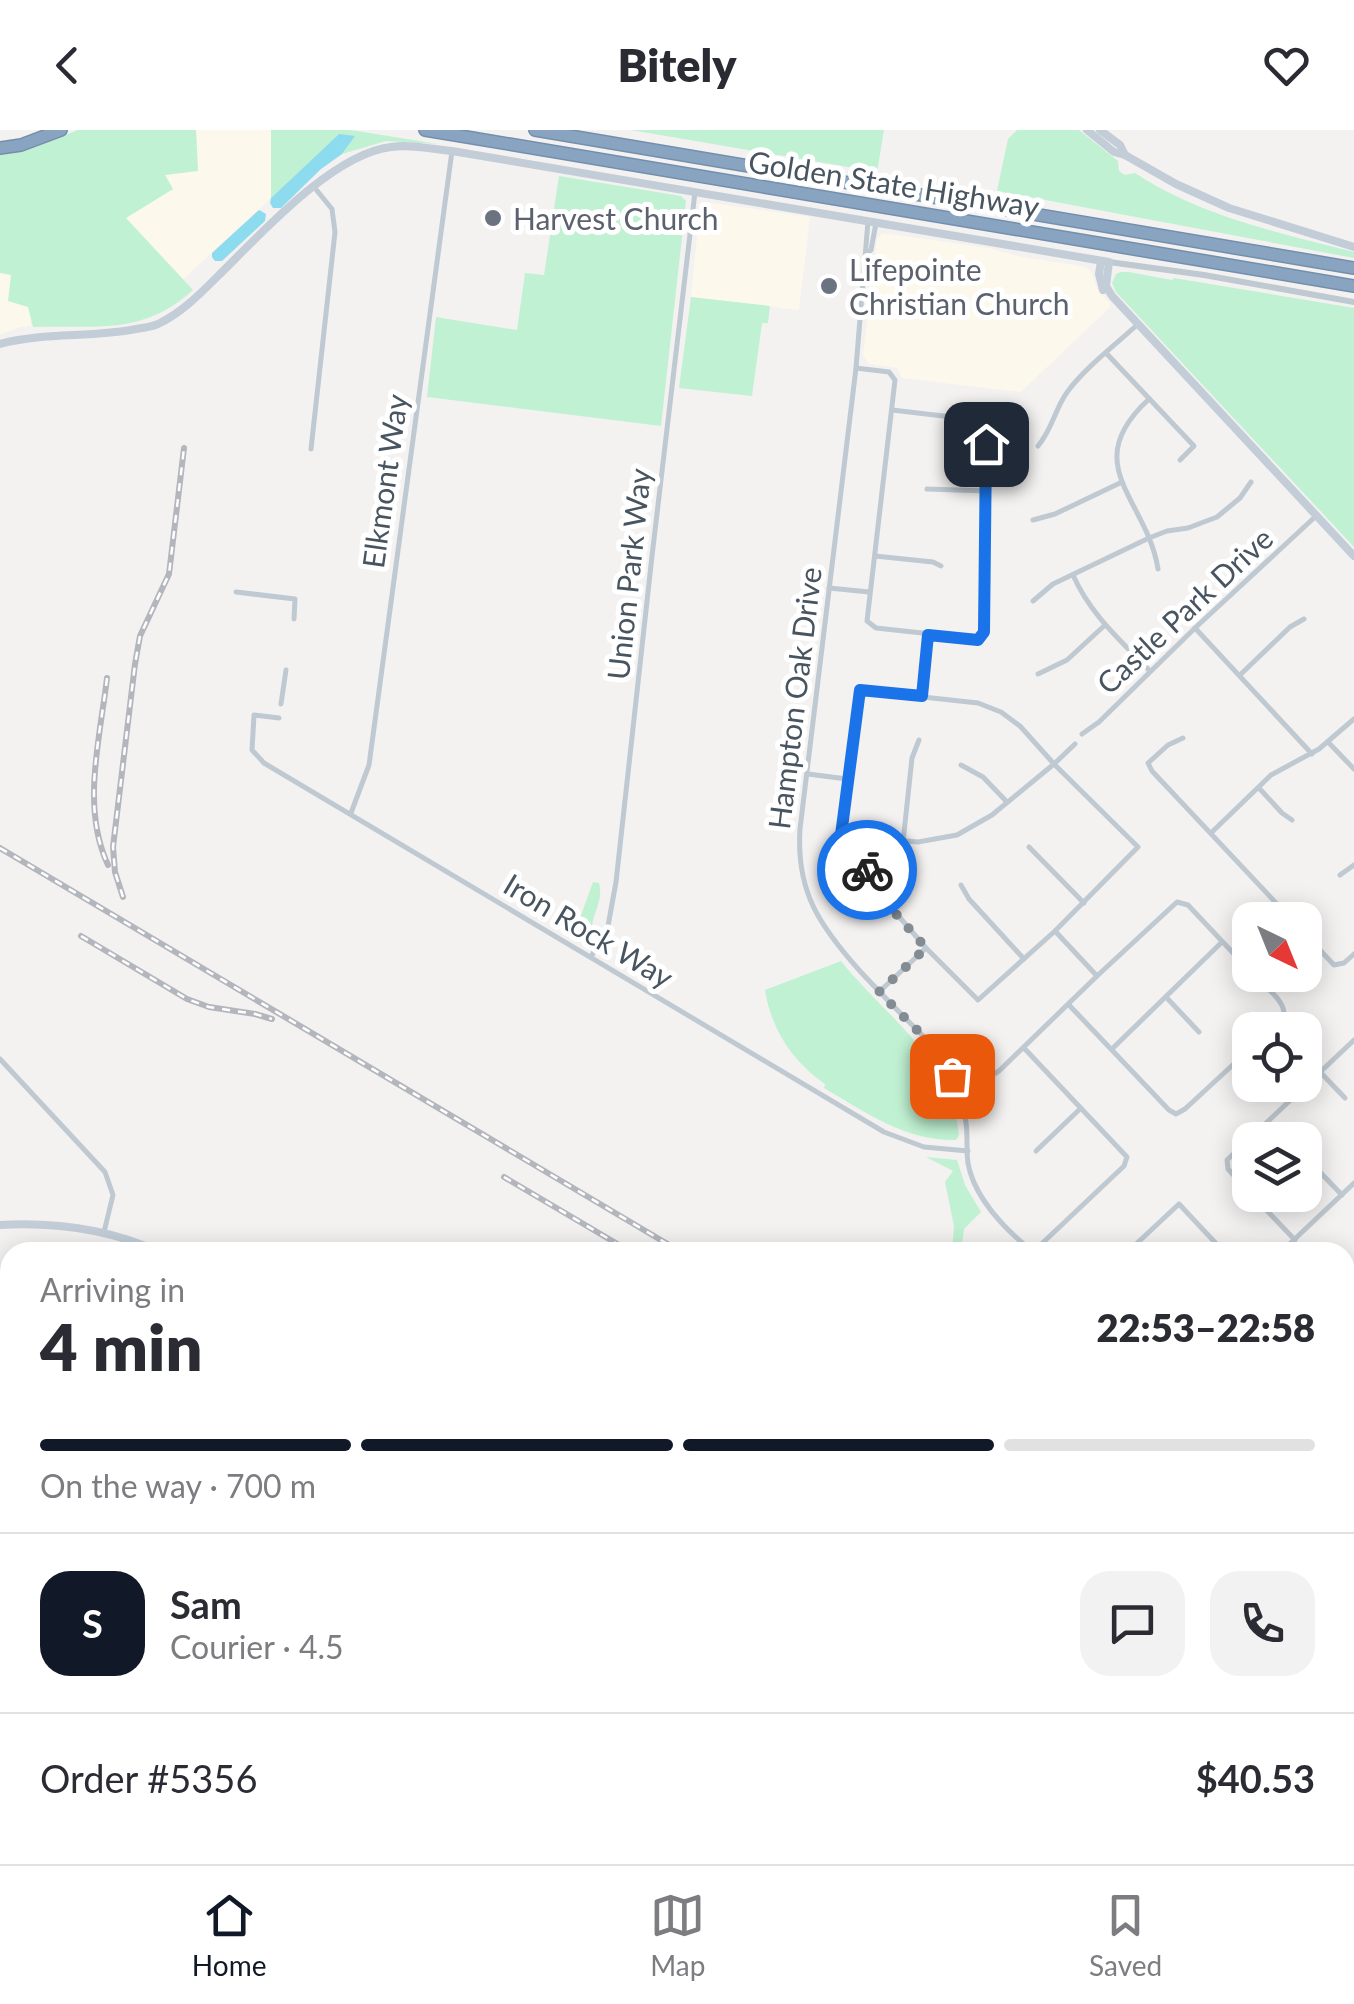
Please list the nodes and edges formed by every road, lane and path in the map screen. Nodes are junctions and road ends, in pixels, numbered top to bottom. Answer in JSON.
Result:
{"nodes":[{"id":1,"x":61,"y":130,"type":"edge"},
{"id":2,"x":425,"y":130,"type":"edge"},
{"id":3,"x":535,"y":130,"type":"edge"},
{"id":4,"x":1087,"y":130,"type":"edge"},
{"id":5,"x":1100,"y":130,"type":"edge"},
{"id":6,"x":0,"y":148,"type":"edge"},
{"id":7,"x":452,"y":152,"type":"junction"},
{"id":8,"x":1125,"y":155,"type":"junction"},
{"id":9,"x":314,"y":187,"type":"junction"},
{"id":10,"x":696,"y":192,"type":"junction"},
{"id":11,"x":872,"y":222,"type":"junction"},
{"id":12,"x":1354,"y":247,"type":"edge"},
{"id":13,"x":1105,"y":262,"type":"junction"},
{"id":14,"x":1354,"y":268,"type":"edge"},
{"id":15,"x":1354,"y":286,"type":"edge"},
{"id":16,"x":1354,"y":302,"type":"edge"},
{"id":17,"x":1137,"y":325,"type":"junction"},
{"id":18,"x":0,"y":344,"type":"edge"},
{"id":19,"x":1107,"y":354,"type":"junction"},
{"id":20,"x":856,"y":368,"type":"junction"},
{"id":21,"x":1149,"y":399,"type":"junction"},
{"id":22,"x":892,"y":410,"type":"junction"},
{"id":23,"x":1038,"y":446,"type":"dead end"},
{"id":24,"x":310,"y":449,"type":"dead end"},
{"id":25,"x":1180,"y":460,"type":"dead end"},
{"id":26,"x":1122,"y":482,"type":"junction"},
{"id":27,"x":1251,"y":482,"type":"dead end"},
{"id":28,"x":927,"y":490,"type":"dead end"},
{"id":29,"x":986,"y":490,"type":"junction"},
{"id":30,"x":1316,"y":516,"type":"junction"},
{"id":31,"x":1033,"y":520,"type":"dead end"},
{"id":32,"x":1149,"y":538,"type":"junction"},
{"id":33,"x":875,"y":556,"type":"junction"},
{"id":34,"x":1354,"y":556,"type":"edge"},
{"id":35,"x":941,"y":566,"type":"dead end"},
{"id":36,"x":1158,"y":569,"type":"dead end"},
{"id":37,"x":1073,"y":575,"type":"junction"},
{"id":38,"x":829,"y":588,"type":"junction"},
{"id":39,"x":236,"y":592,"type":"dead end"},
{"id":40,"x":869,"y":592,"type":"junction"},
{"id":41,"x":1033,"y":600,"type":"dead end"},
{"id":42,"x":1304,"y":619,"type":"dead end"},
{"id":43,"x":294,"y":620,"type":"dead end"},
{"id":44,"x":1105,"y":625,"type":"junction"},
{"id":45,"x":1195,"y":628,"type":"junction"},
{"id":46,"x":928,"y":635,"type":"junction"},
{"id":47,"x":286,"y":670,"type":"dead end"},
{"id":48,"x":1150,"y":671,"type":"junction"},
{"id":49,"x":1038,"y":674,"type":"dead end"},
{"id":50,"x":1240,"y":675,"type":"junction"},
{"id":51,"x":922,"y":696,"type":"junction"},
{"id":52,"x":282,"y":704,"type":"dead end"},
{"id":53,"x":280,"y":718,"type":"dead end"},
{"id":54,"x":1354,"y":719,"type":"edge"},
{"id":55,"x":1082,"y":734,"type":"dead end"},
{"id":56,"x":1182,"y":738,"type":"dead end"},
{"id":57,"x":919,"y":740,"type":"dead end"},
{"id":58,"x":1328,"y":742,"type":"junction"},
{"id":59,"x":1075,"y":744,"type":"dead end"},
{"id":60,"x":1312,"y":754,"type":"junction"},
{"id":61,"x":1054,"y":764,"type":"junction"},
{"id":62,"x":962,"y":765,"type":"dead end"},
{"id":63,"x":1354,"y":770,"type":"edge"},
{"id":64,"x":808,"y":774,"type":"junction"},
{"id":65,"x":847,"y":779,"type":"junction"},
{"id":66,"x":1258,"y":788,"type":"junction"},
{"id":67,"x":1008,"y":802,"type":"junction"},
{"id":68,"x":351,"y":814,"type":"junction"},
{"id":69,"x":1292,"y":820,"type":"dead end"},
{"id":70,"x":1211,"y":833,"type":"junction"},
{"id":71,"x":864,"y":837,"type":"junction"},
{"id":72,"x":903,"y":842,"type":"junction"},
{"id":73,"x":1029,"y":847,"type":"dead end"},
{"id":74,"x":1354,"y":865,"type":"edge"},
{"id":75,"x":1340,"y":874,"type":"dead end"},
{"id":76,"x":961,"y":885,"type":"dead end"},
{"id":77,"x":1275,"y":902,"type":"edge"},
{"id":78,"x":1084,"y":903,"type":"junction"},
{"id":79,"x":1055,"y":931,"type":"junction"},
{"id":80,"x":1222,"y":942,"type":"junction"},
{"id":81,"x":926,"y":948,"type":"junction"},
{"id":82,"x":1232,"y":952,"type":"edge"},
{"id":83,"x":1322,"y":952,"type":"edge"},
{"id":84,"x":1354,"y":954,"type":"edge"},
{"id":85,"x":591,"y":957,"type":"junction"},
{"id":86,"x":1024,"y":959,"type":"junction"},
{"id":87,"x":1097,"y":976,"type":"junction"},
{"id":88,"x":879,"y":992,"type":"junction"},
{"id":89,"x":1270,"y":992,"type":"edge"},
{"id":90,"x":1166,"y":997,"type":"junction"},
{"id":91,"x":1069,"y":1004,"type":"junction"},
{"id":92,"x":1284,"y":1012,"type":"edge"},
{"id":93,"x":1200,"y":1032,"type":"dead end"},
{"id":94,"x":1354,"y":1040,"type":"edge"},
{"id":95,"x":1024,"y":1048,"type":"junction"},
{"id":96,"x":1112,"y":1048,"type":"junction"},
{"id":97,"x":0,"y":1059,"type":"edge"},
{"id":98,"x":1232,"y":1065,"type":"edge"},
{"id":99,"x":1322,"y":1071,"type":"edge"},
{"id":100,"x":1322,"y":1073,"type":"edge"},
{"id":101,"x":958,"y":1089,"type":"junction"},
{"id":102,"x":1345,"y":1098,"type":"dead end"},
{"id":103,"x":1289,"y":1102,"type":"edge"},
{"id":104,"x":1082,"y":1108,"type":"junction"},
{"id":105,"x":1268,"y":1122,"type":"edge"},
{"id":106,"x":968,"y":1150,"type":"junction"},
{"id":107,"x":1036,"y":1151,"type":"dead end"},
{"id":108,"x":1322,"y":1174,"type":"edge"},
{"id":109,"x":1354,"y":1183,"type":"edge"},
{"id":110,"x":1342,"y":1195,"type":"junction"},
{"id":111,"x":1268,"y":1212,"type":"edge"},
{"id":112,"x":0,"y":1226,"type":"edge"},
{"id":113,"x":104,"y":1232,"type":"junction"},
{"id":114,"x":1295,"y":1240,"type":"junction"},
{"id":115,"x":136,"y":1242,"type":"edge"},
{"id":116,"x":1024,"y":1242,"type":"edge"},
{"id":117,"x":1044,"y":1242,"type":"edge"},
{"id":118,"x":1138,"y":1242,"type":"edge"},
{"id":119,"x":1214,"y":1242,"type":"edge"},
{"id":120,"x":1293,"y":1242,"type":"edge"}],
"edges":[{"from":1,"to":6,"type":"highway"},
{"from":2,"to":15,"type":"highway","name":"Golden State Highway"},
{"from":3,"to":14,"type":"highway","name":"Golden State Highway"},
{"from":4,"to":8,"type":"main road"},
{"from":5,"to":8,"type":"main road"},
{"from":7,"to":9,"type":"main road"},
{"from":7,"to":10,"type":"main road"},
{"from":7,"to":68,"type":"street","name":"Elkmont Way"},
{"from":8,"to":12,"type":"main road"},
{"from":9,"to":18,"type":"main road"},
{"from":9,"to":24,"type":"street"},
{"from":10,"to":11,"type":"main road"},
{"from":10,"to":85,"type":"street","name":"Union Park Way"},
{"from":11,"to":13,"type":"main road"},
{"from":11,"to":20,"type":"street","name":"Hampton Oak Drive"},
{"from":13,"to":16,"type":"street"},
{"from":13,"to":17,"type":"main road"},
{"from":17,"to":19,"type":"street"},
{"from":17,"to":30,"type":"main road"},
{"from":19,"to":21,"type":"street"},
{"from":19,"to":23,"type":"street"},
{"from":20,"to":22,"type":"street"},
{"from":20,"to":38,"type":"street","name":"Hampton Oak Drive"},
{"from":21,"to":25,"type":"street"},
{"from":21,"to":26,"type":"street"},
{"from":22,"to":29,"type":"street"},
{"from":22,"to":33,"type":"street"},
{"from":26,"to":31,"type":"street"},
{"from":26,"to":32,"type":"street"},
{"from":27,"to":32,"type":"street"},
{"from":28,"to":29,"type":"street"},
{"from":29,"to":46,"type":"street"},
{"from":30,"to":34,"type":"main road"},
{"from":30,"to":45,"type":"street","name":"Castle Park Drive"},
{"from":32,"to":36,"type":"street"},
{"from":32,"to":37,"type":"street"},
{"from":33,"to":35,"type":"street"},
{"from":33,"to":40,"type":"street"},
{"from":37,"to":41,"type":"street"},
{"from":37,"to":44,"type":"street"},
{"from":38,"to":40,"type":"street"},
{"from":38,"to":64,"type":"street","name":"Hampton Oak Drive"},
{"from":39,"to":43,"type":"street"},
{"from":40,"to":46,"type":"street"},
{"from":42,"to":50,"type":"street"},
{"from":44,"to":48,"type":"street"},
{"from":44,"to":49,"type":"street"},
{"from":45,"to":48,"type":"street","name":"Castle Park Drive"},
{"from":45,"to":50,"type":"street"},
{"from":46,"to":51,"type":"street"},
{"from":47,"to":52,"type":"street"},
{"from":48,"to":55,"type":"street","name":"Castle Park Drive"},
{"from":50,"to":60,"type":"street"},
{"from":51,"to":61,"type":"street"},
{"from":51,"to":65,"type":"street"},
{"from":53,"to":68,"type":"street","name":"Iron Rock Way"},
{"from":54,"to":58,"type":"street"},
{"from":56,"to":70,"type":"street"},
{"from":57,"to":72,"type":"street"},
{"from":58,"to":60,"type":"street"},
{"from":58,"to":63,"type":"street"},
{"from":59,"to":61,"type":"street"},
{"from":60,"to":66,"type":"street"},
{"from":61,"to":67,"type":"street"},
{"from":61,"to":78,"type":"street"},
{"from":62,"to":67,"type":"street"},
{"from":64,"to":65,"type":"street"},
{"from":64,"to":88,"type":"street","name":"Hampton Oak Drive"},
{"from":65,"to":71,"type":"street"},
{"from":66,"to":69,"type":"street"},
{"from":66,"to":70,"type":"street"},
{"from":67,"to":72,"type":"street"},
{"from":68,"to":85,"type":"street","name":"Iron Rock Way"},
{"from":70,"to":77,"type":"street"},
{"from":71,"to":72,"type":"street"},
{"from":71,"to":81,"type":"street"},
{"from":73,"to":78,"type":"street"},
{"from":74,"to":75,"type":"street"},
{"from":76,"to":86,"type":"street"},
{"from":78,"to":79,"type":"street"},
{"from":79,"to":86,"type":"street"},
{"from":79,"to":87,"type":"street"},
{"from":80,"to":82,"type":"street"},
{"from":80,"to":87,"type":"street"},
{"from":80,"to":90,"type":"street"},
{"from":81,"to":86,"type":"street"},
{"from":81,"to":88,"type":"street"},
{"from":83,"to":84,"type":"street"},
{"from":85,"to":106,"type":"street","name":"Iron Rock Way"},
{"from":87,"to":91,"type":"street"},
{"from":88,"to":101,"type":"street","name":"Hampton Oak Drive"},
{"from":89,"to":92,"type":"street"},
{"from":90,"to":93,"type":"street"},
{"from":90,"to":96,"type":"street"},
{"from":91,"to":95,"type":"street"},
{"from":91,"to":96,"type":"street"},
{"from":94,"to":99,"type":"street"},
{"from":95,"to":101,"type":"street"},
{"from":95,"to":104,"type":"street"},
{"from":96,"to":98,"type":"street"},
{"from":97,"to":113,"type":"street"},
{"from":100,"to":102,"type":"street"},
{"from":101,"to":106,"type":"street","name":"Hampton Oak Drive"},
{"from":103,"to":105,"type":"street"},
{"from":104,"to":107,"type":"street"},
{"from":104,"to":117,"type":"street"},
{"from":106,"to":116,"type":"street","name":"Hampton Oak Drive"},
{"from":108,"to":110,"type":"street"},
{"from":109,"to":110,"type":"street"},
{"from":110,"to":114,"type":"street"},
{"from":111,"to":114,"type":"street"},
{"from":112,"to":113,"type":"main road"},
{"from":113,"to":115,"type":"main road"},
{"from":114,"to":120,"type":"street"},
{"from":118,"to":119,"type":"street"}]}
